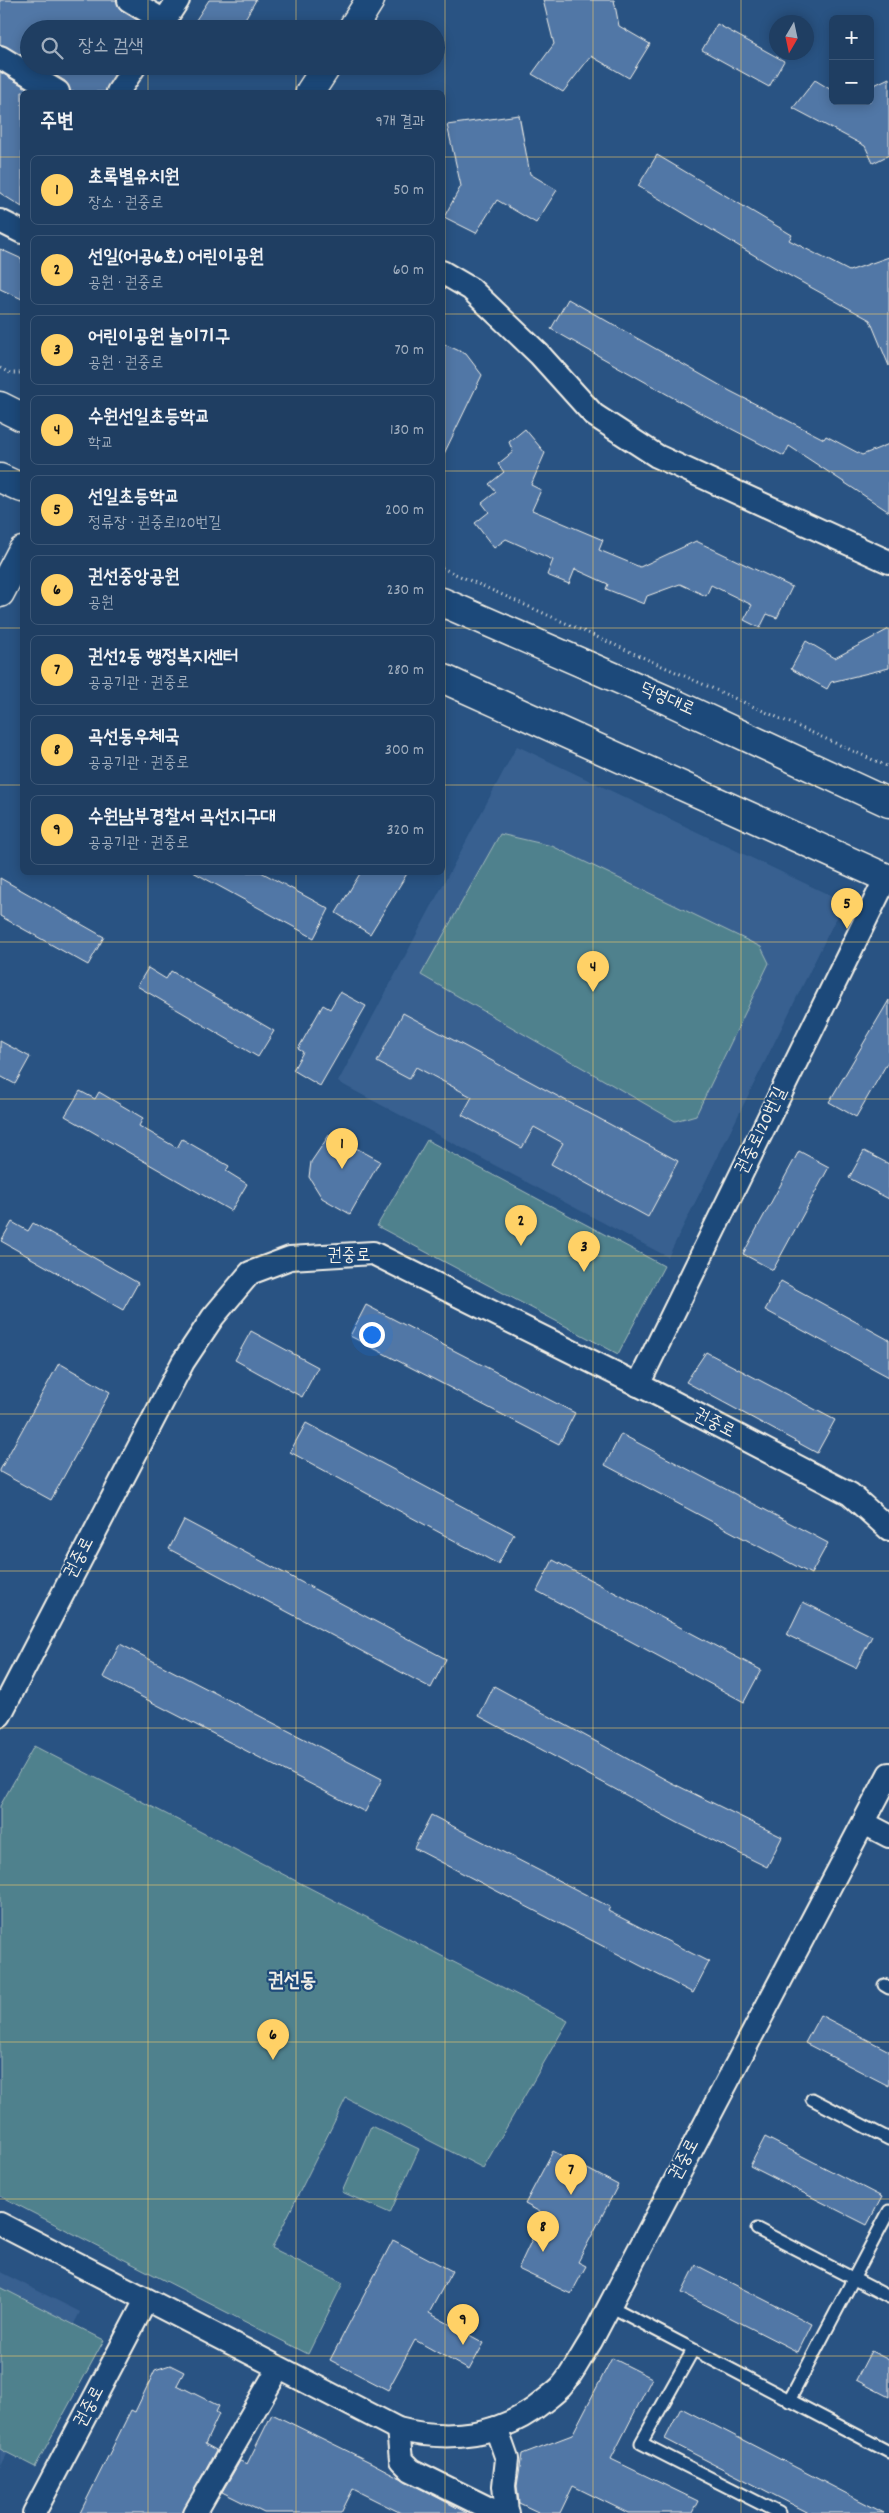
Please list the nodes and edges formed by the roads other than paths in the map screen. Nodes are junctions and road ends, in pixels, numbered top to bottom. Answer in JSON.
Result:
{"nodes":[{"id":1,"x":129,"y":0,"type":"edge"},
{"id":2,"x":178,"y":0,"type":"edge"},
{"id":3,"x":370,"y":0,"type":"edge"},
{"id":4,"x":155,"y":20,"type":"edge"},
{"id":5,"x":164,"y":20,"type":"edge"},
{"id":6,"x":358,"y":20,"type":"edge"},
{"id":7,"x":0,"y":57,"type":"edge"},
{"id":8,"x":20,"y":69,"type":"edge"},
{"id":9,"x":30,"y":75,"type":"edge"},
{"id":10,"x":129,"y":75,"type":"edge"},
{"id":11,"x":321,"y":75,"type":"edge"},
{"id":12,"x":55,"y":90,"type":"edge"},
{"id":13,"x":119,"y":90,"type":"edge"},
{"id":14,"x":311,"y":90,"type":"edge"},
{"id":15,"x":0,"y":221,"type":"edge"},
{"id":16,"x":20,"y":231,"type":"edge"},
{"id":17,"x":445,"y":274,"type":"edge"},
{"id":18,"x":0,"y":406,"type":"edge"},
{"id":19,"x":20,"y":416,"type":"edge"},
{"id":20,"x":0,"y":478,"type":"edge"},
{"id":21,"x":20,"y":487,"type":"edge"},
{"id":22,"x":20,"y":555,"type":"edge"},
{"id":23,"x":889,"y":562,"type":"edge"},
{"id":24,"x":0,"y":593,"type":"edge"},
{"id":25,"x":445,"y":603,"type":"edge"},
{"id":26,"x":445,"y":679,"type":"edge"},
{"id":27,"x":889,"y":803,"type":"edge"},
{"id":28,"x":888,"y":879,"type":"edge"},
{"id":29,"x":638,"y":1385,"type":"junction"},
{"id":30,"x":889,"y":1529,"type":"edge"},
{"id":31,"x":2,"y":1708,"type":"edge"},
{"id":32,"x":889,"y":1774,"type":"edge"},
{"id":33,"x":864,"y":1824,"type":"junction"},
{"id":34,"x":889,"y":1836,"type":"edge"},
{"id":35,"x":812,"y":2099,"type":"dead end"},
{"id":36,"x":889,"y":2139,"type":"edge"},
{"id":37,"x":889,"y":2211,"type":"edge"},
{"id":38,"x":0,"y":2224,"type":"edge"},
{"id":39,"x":757,"y":2229,"type":"dead end"},
{"id":40,"x":854,"y":2278,"type":"junction"},
{"id":41,"x":889,"y":2297,"type":"edge"},
{"id":42,"x":146,"y":2300,"type":"junction"},
{"id":43,"x":608,"y":2305,"type":"junction"},
{"id":44,"x":693,"y":2350,"type":"junction"},
{"id":45,"x":278,"y":2369,"type":"junction"},
{"id":46,"x":789,"y":2401,"type":"junction"},
{"id":47,"x":496,"y":2428,"type":"junction"},
{"id":48,"x":398,"y":2429,"type":"junction"},
{"id":49,"x":889,"y":2452,"type":"edge"},
{"id":50,"x":204,"y":2510,"type":"edge"},
{"id":51,"x":34,"y":2513,"type":"edge"},
{"id":52,"x":508,"y":2513,"type":"edge"},
{"id":53,"x":779,"y":2513,"type":"edge"}],
"edges":[{"from":1,"to":4,"type":"street"},
{"from":2,"to":5,"type":"street"},
{"from":3,"to":6,"type":"main road"},
{"from":7,"to":8,"type":"street"},
{"from":9,"to":12,"type":"street"},
{"from":10,"to":13,"type":"street"},
{"from":11,"to":14,"type":"main road"},
{"from":15,"to":16,"type":"street"},
{"from":17,"to":23,"type":"street"},
{"from":18,"to":19,"type":"main road"},
{"from":20,"to":21,"type":"main road"},
{"from":22,"to":24,"type":"main road"},
{"from":25,"to":27,"type":"main road","name":"덕영대로"},
{"from":26,"to":28,"type":"main road"},
{"from":28,"to":29,"type":"street","name":"권중로120번길"},
{"from":29,"to":30,"type":"street","name":"권중로"},
{"from":29,"to":31,"type":"street","name":"권중로"},
{"from":32,"to":33,"type":"street","name":"권중로"},
{"from":33,"to":34,"type":"street"},
{"from":33,"to":43,"type":"street","name":"권중로"},
{"from":35,"to":36,"type":"lane"},
{"from":37,"to":40,"type":"lane"},
{"from":38,"to":42,"type":"street","name":"권중로"},
{"from":39,"to":40,"type":"lane"},
{"from":40,"to":41,"type":"lane"},
{"from":40,"to":46,"type":"lane"},
{"from":42,"to":45,"type":"street","name":"권중로"},
{"from":42,"to":51,"type":"street","name":"권중로"},
{"from":43,"to":44,"type":"lane"},
{"from":43,"to":47,"type":"street","name":"권중로"},
{"from":44,"to":46,"type":"lane"},
{"from":44,"to":53,"type":"lane"},
{"from":45,"to":48,"type":"street","name":"권중로"},
{"from":45,"to":50,"type":"street"},
{"from":46,"to":49,"type":"lane"},
{"from":47,"to":48,"type":"street","name":"권중로"},
{"from":47,"to":52,"type":"street"},
{"from":48,"to":52,"type":"street"}]}
